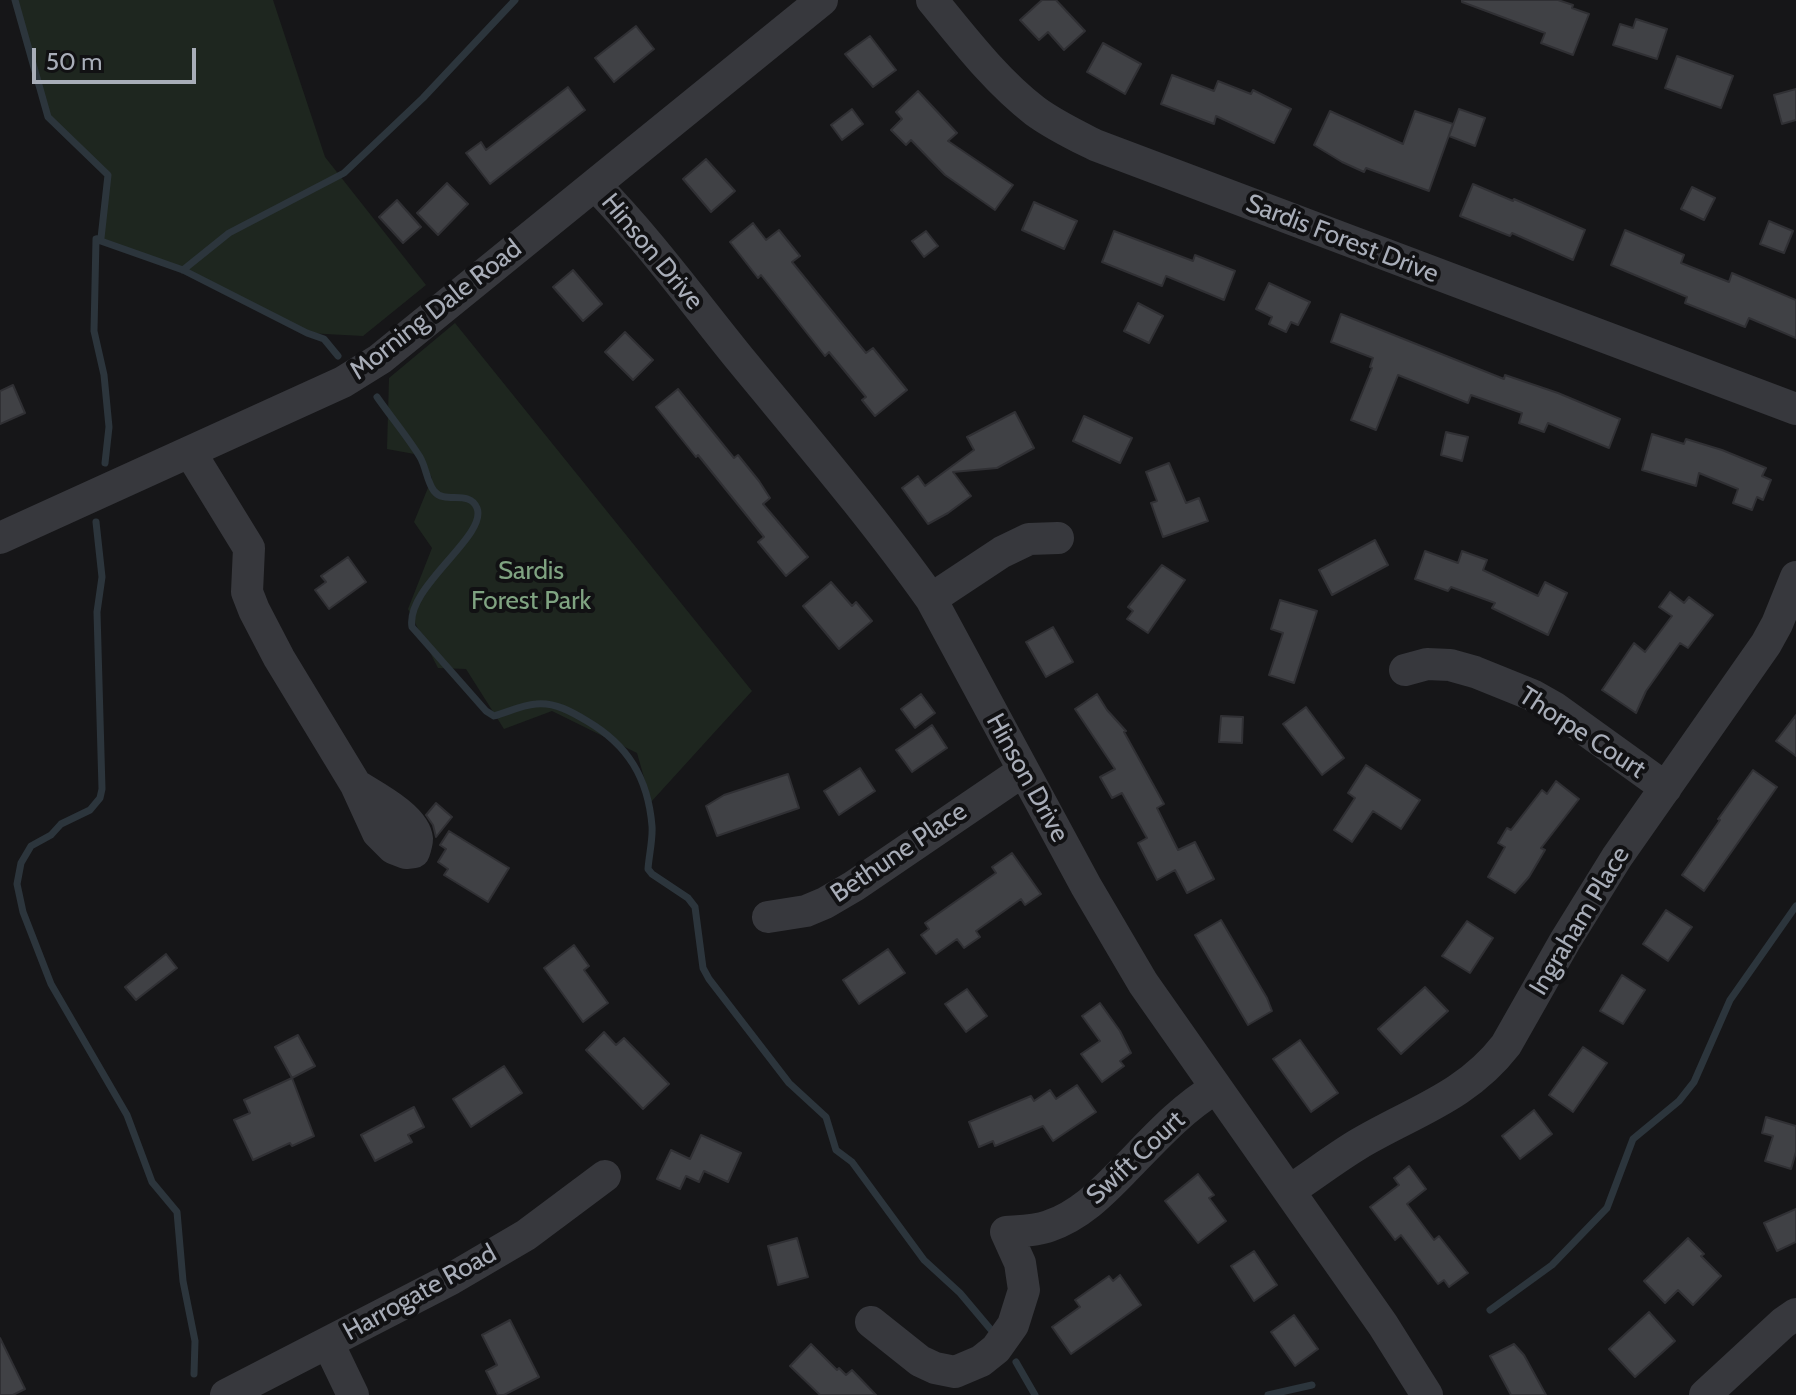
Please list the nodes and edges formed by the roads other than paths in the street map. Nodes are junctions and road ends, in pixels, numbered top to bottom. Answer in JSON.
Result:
{"nodes":[{"id":1,"x":822,"y":0,"type":"edge"},
{"id":2,"x":932,"y":0,"type":"edge"},
{"id":3,"x":595,"y":185,"type":"junction"},
{"id":4,"x":1796,"y":409,"type":"edge"},
{"id":5,"x":190,"y":452,"type":"junction"},
{"id":6,"x":0,"y":538,"type":"edge"},
{"id":7,"x":1058,"y":538,"type":"dead end"},
{"id":8,"x":1796,"y":577,"type":"edge"},
{"id":9,"x":931,"y":599,"type":"junction"},
{"id":10,"x":1405,"y":670,"type":"dead end"},
{"id":11,"x":1023,"y":771,"type":"junction"},
{"id":12,"x":356,"y":785,"type":"dead end"},
{"id":13,"x":1666,"y":788,"type":"junction"},
{"id":14,"x":768,"y":917,"type":"dead end"},
{"id":15,"x":1216,"y":1088,"type":"junction"},
{"id":16,"x":605,"y":1176,"type":"dead end"},
{"id":17,"x":1289,"y":1191,"type":"junction"},
{"id":18,"x":1796,"y":1314,"type":"edge"},
{"id":19,"x":871,"y":1322,"type":"dead end"},
{"id":20,"x":328,"y":1343,"type":"junction"},
{"id":21,"x":226,"y":1395,"type":"edge"},
{"id":22,"x":353,"y":1395,"type":"edge"},
{"id":23,"x":1427,"y":1395,"type":"edge"},
{"id":24,"x":1705,"y":1395,"type":"edge"}],
"edges":[{"from":1,"to":3,"type":"street","name":"Morning Dale Road"},
{"from":2,"to":4,"type":"street","name":"Sardis Forest Drive"},
{"from":3,"to":5,"type":"street","name":"Morning Dale Road"},
{"from":3,"to":9,"type":"street","name":"Hinson Drive"},
{"from":5,"to":6,"type":"street","name":"Morning Dale Road"},
{"from":5,"to":12,"type":"street"},
{"from":7,"to":9,"type":"street"},
{"from":8,"to":13,"type":"street","name":"Ingraham Place"},
{"from":9,"to":11,"type":"street","name":"Hinson Drive"},
{"from":10,"to":13,"type":"street","name":"Thorpe Court"},
{"from":11,"to":14,"type":"street","name":"Bethune Place"},
{"from":11,"to":15,"type":"street","name":"Hinson Drive"},
{"from":13,"to":17,"type":"street","name":"Ingraham Place"},
{"from":15,"to":17,"type":"street","name":"Hinson Drive"},
{"from":15,"to":19,"type":"street","name":"Swift Court"},
{"from":16,"to":20,"type":"street","name":"Harrogate Road"},
{"from":17,"to":23,"type":"street","name":"Hinson Drive"},
{"from":18,"to":24,"type":"street"},
{"from":20,"to":21,"type":"street","name":"Harrogate Road"},
{"from":20,"to":22,"type":"street"}]}
